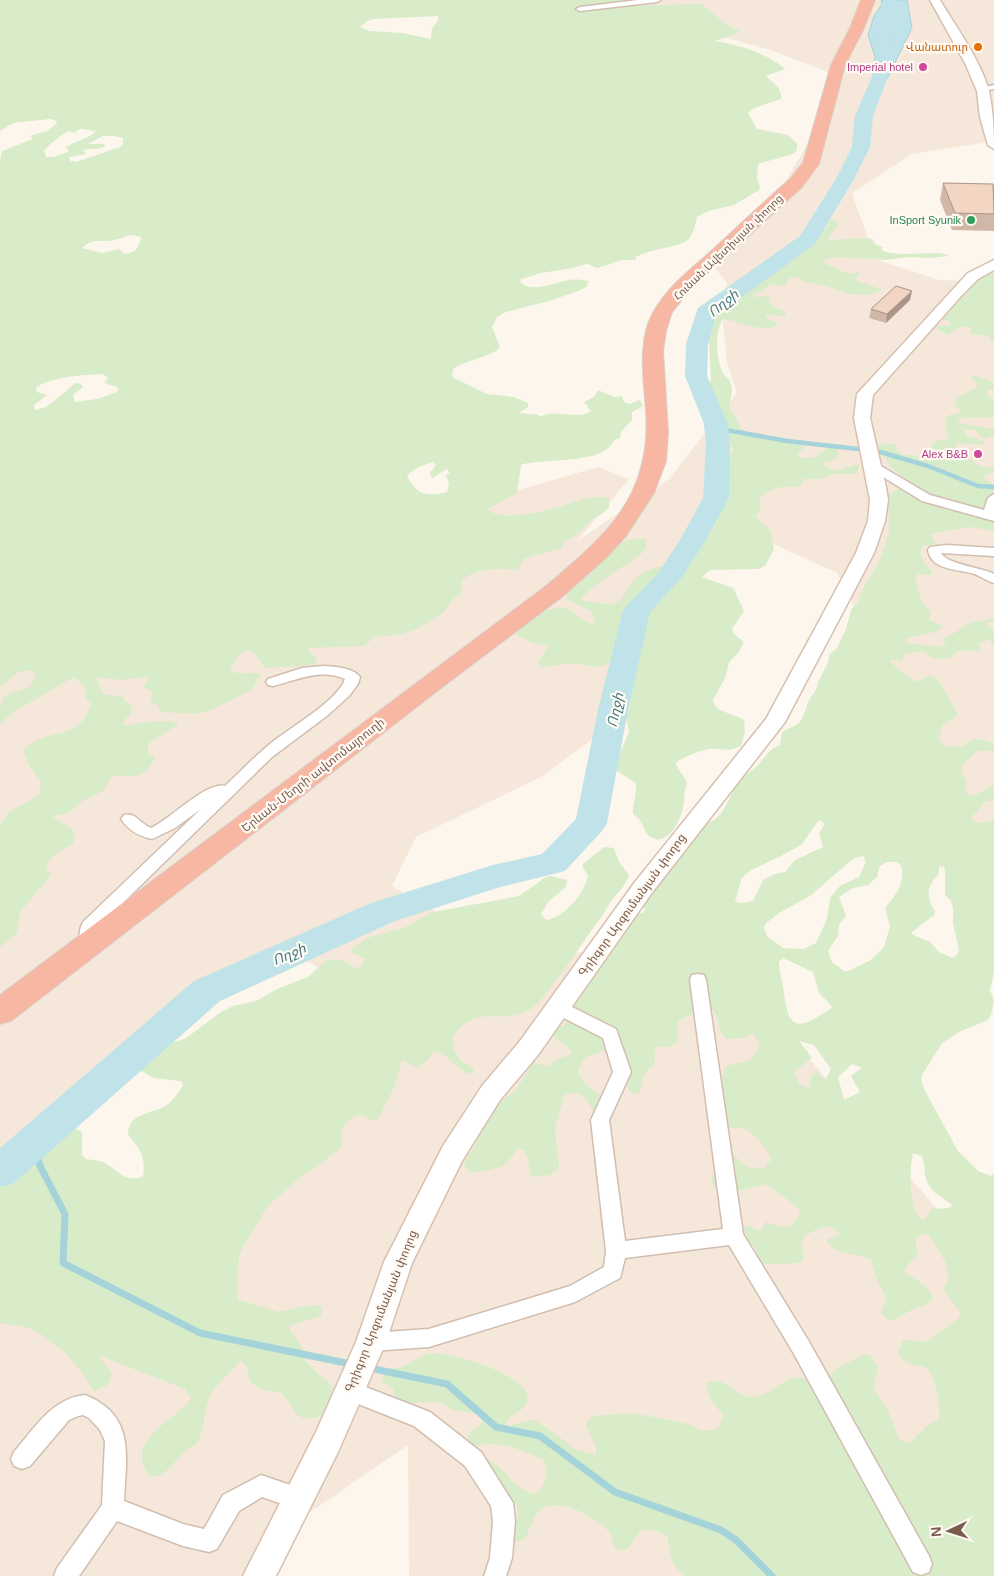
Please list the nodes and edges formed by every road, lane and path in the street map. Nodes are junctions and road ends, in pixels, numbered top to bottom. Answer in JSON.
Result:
{"nodes":[{"id":1,"x":657,"y":0,"type":"edge"},
{"id":2,"x":868,"y":0,"type":"edge"},
{"id":3,"x":935,"y":0,"type":"edge"},
{"id":4,"x":580,"y":9,"type":"dead end"},
{"id":5,"x":994,"y":88,"type":"edge"},
{"id":6,"x":982,"y":89,"type":"junction"},
{"id":7,"x":990,"y":101,"type":"edge"},
{"id":8,"x":994,"y":145,"type":"edge"},
{"id":9,"x":994,"y":264,"type":"edge"},
{"id":10,"x":874,"y":466,"type":"junction"},
{"id":11,"x":994,"y":498,"type":"edge"},
{"id":12,"x":991,"y":516,"type":"edge"},
{"id":13,"x":618,"y":530,"type":"joint"},
{"id":14,"x":994,"y":552,"type":"edge"},
{"id":15,"x":994,"y":579,"type":"edge"},
{"id":16,"x":273,"y":682,"type":"dead end"},
{"id":17,"x":228,"y":792,"type":"junction"},
{"id":18,"x":129,"y":819,"type":"dead end"},
{"id":19,"x":88,"y":945,"type":"junction"},
{"id":20,"x":698,"y":980,"type":"dead end"},
{"id":21,"x":558,"y":1008,"type":"junction"},
{"id":22,"x":0,"y":1012,"type":"edge"},
{"id":23,"x":734,"y":1236,"type":"junction"},
{"id":24,"x":616,"y":1251,"type":"junction"},
{"id":25,"x":371,"y":1342,"type":"junction"},
{"id":26,"x":350,"y":1391,"type":"junction"},
{"id":27,"x":22,"y":1459,"type":"dead end"},
{"id":28,"x":297,"y":1498,"type":"junction"},
{"id":29,"x":113,"y":1508,"type":"junction"},
{"id":30,"x":921,"y":1564,"type":"dead end"},
{"id":31,"x":65,"y":1576,"type":"edge"},
{"id":32,"x":259,"y":1576,"type":"edge"},
{"id":33,"x":495,"y":1576,"type":"edge"}],
"edges":[{"from":1,"to":4,"type":"street"},
{"from":2,"to":13,"type":"highway","name":"Հունան Ավետիսյան փողոց"},
{"from":3,"to":6,"type":"street"},
{"from":5,"to":6,"type":"street"},
{"from":6,"to":7,"type":"street"},
{"from":7,"to":8,"type":"street"},
{"from":9,"to":10,"type":"street","name":"Գրիգոր Արզումանյան փողոց"},
{"from":10,"to":12,"type":"street"},
{"from":10,"to":21,"type":"street","name":"Գրիգոր Արզումանյան փողոց"},
{"from":11,"to":12,"type":"street"},
{"from":13,"to":19,"type":"highway","name":"Երևան-Մեղրի ավտոմայրուղի"},
{"from":14,"to":15,"type":"street"},
{"from":16,"to":17,"type":"street"},
{"from":17,"to":18,"type":"street"},
{"from":17,"to":19,"type":"street"},
{"from":19,"to":22,"type":"highway","name":"Երևան-Մեղրի ավտոմայրուղի"},
{"from":20,"to":23,"type":"street"},
{"from":21,"to":24,"type":"street"},
{"from":21,"to":25,"type":"street","name":"Գրիգոր Արզումանյան փողոց"},
{"from":23,"to":24,"type":"street"},
{"from":23,"to":30,"type":"street"},
{"from":24,"to":25,"type":"street"},
{"from":25,"to":26,"type":"street","name":"Գրիգոր Արզումանյան փողոց"},
{"from":26,"to":28,"type":"street","name":"Գրիգոր Արզումանյան փողոց"},
{"from":26,"to":33,"type":"street"},
{"from":27,"to":29,"type":"street"},
{"from":28,"to":29,"type":"street"},
{"from":28,"to":32,"type":"street","name":"Գրիգոր Արզումանյան փողոց"},
{"from":29,"to":31,"type":"street"}]}
